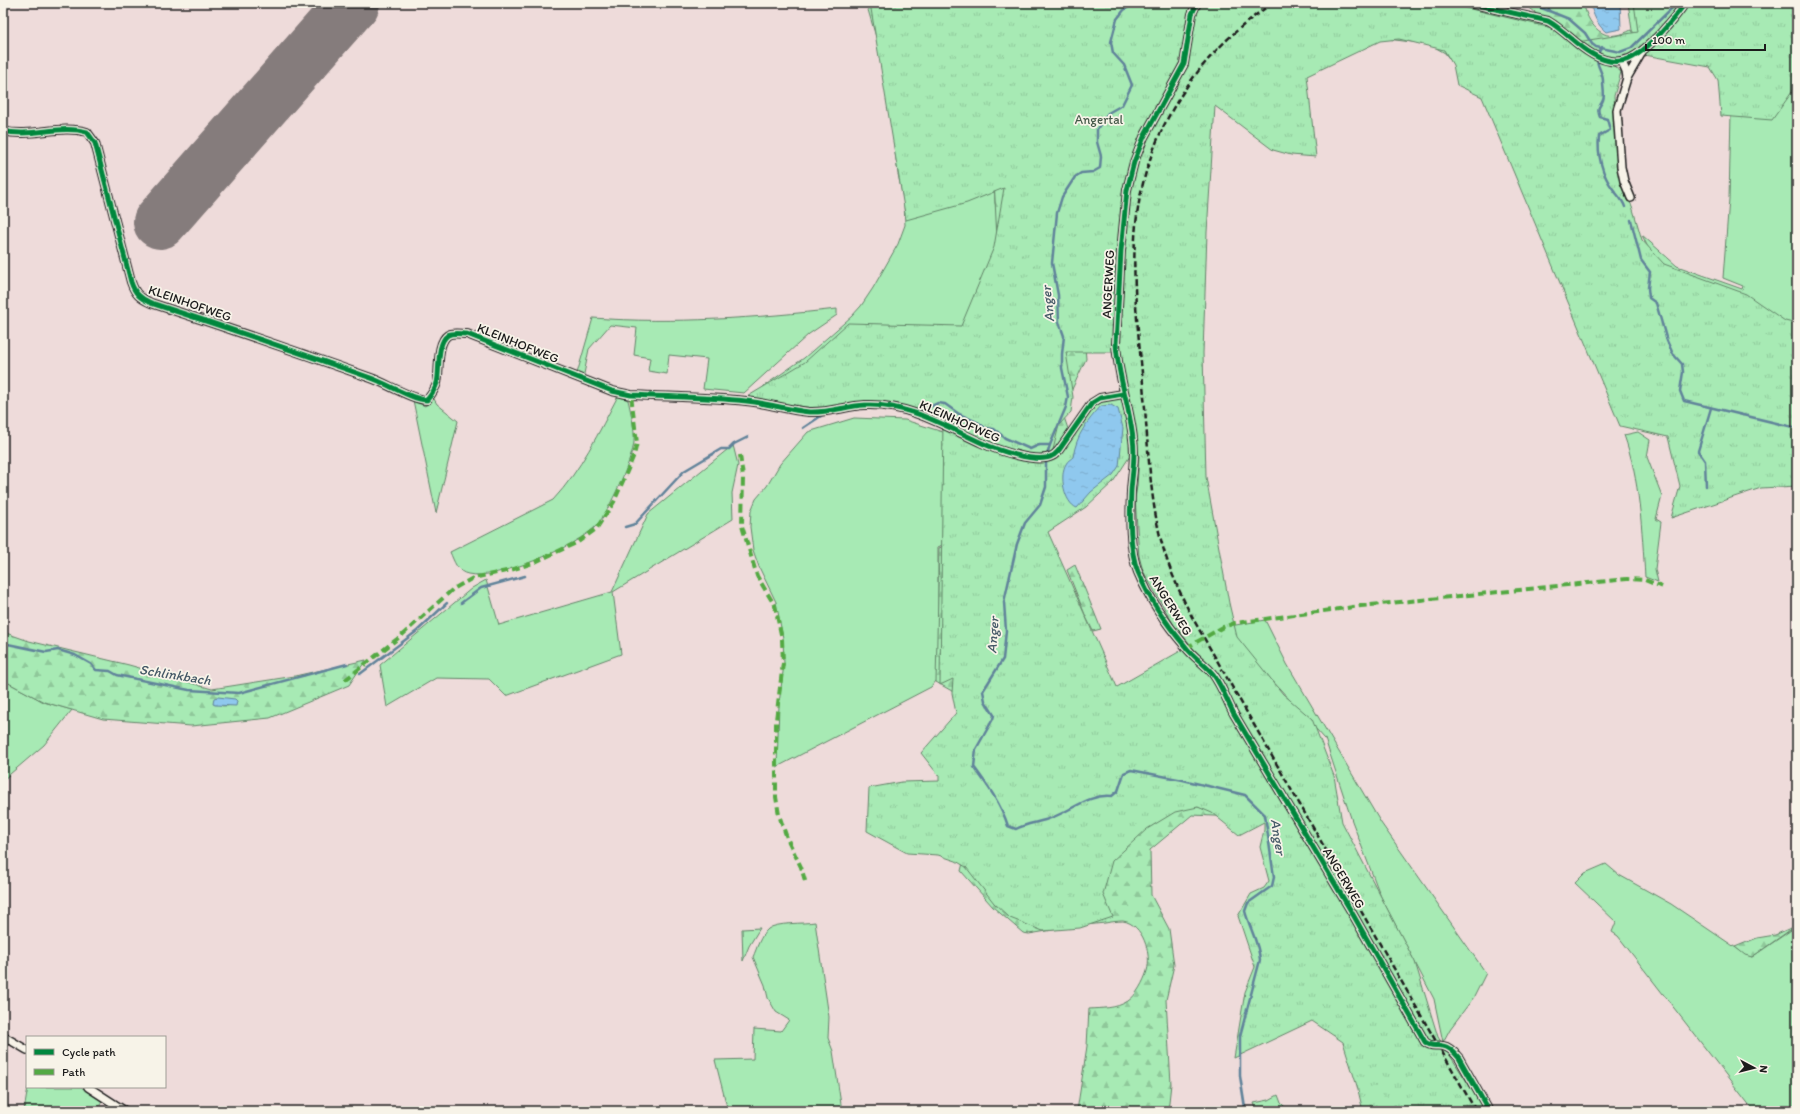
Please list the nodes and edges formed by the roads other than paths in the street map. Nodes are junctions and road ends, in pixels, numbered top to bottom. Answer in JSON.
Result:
{"nodes":[{"id":1,"x":1197,"y":3,"type":"edge"},
{"id":2,"x":1469,"y":3,"type":"edge"},
{"id":3,"x":1685,"y":3,"type":"edge"},
{"id":4,"x":1642,"y":52,"type":"junction"},
{"id":5,"x":1622,"y":62,"type":"junction"},
{"id":6,"x":1627,"y":78,"type":"junction"},
{"id":7,"x":3,"y":131,"type":"edge"},
{"id":8,"x":1631,"y":198,"type":"dead end"},
{"id":9,"x":1123,"y":394,"type":"junction"},
{"id":10,"x":3,"y":1036,"type":"edge"},
{"id":11,"x":26,"y":1049,"type":"edge"},
{"id":12,"x":90,"y":1088,"type":"edge"},
{"id":13,"x":125,"y":1111,"type":"edge"},
{"id":14,"x":1489,"y":1111,"type":"edge"}],
"edges":[{"from":1,"to":9,"type":"street","name":"ANGERWEG"},
{"from":2,"to":5,"type":"street"},
{"from":3,"to":4,"type":"street"},
{"from":4,"to":5,"type":"street"},
{"from":4,"to":6,"type":"street"},
{"from":5,"to":6,"type":"street"},
{"from":6,"to":8,"type":"street"},
{"from":7,"to":9,"type":"street","name":"KLEINHOFWEG"},
{"from":9,"to":14,"type":"street","name":"ANGERWEG"},
{"from":10,"to":11,"type":"street"},
{"from":12,"to":13,"type":"street"}]}
